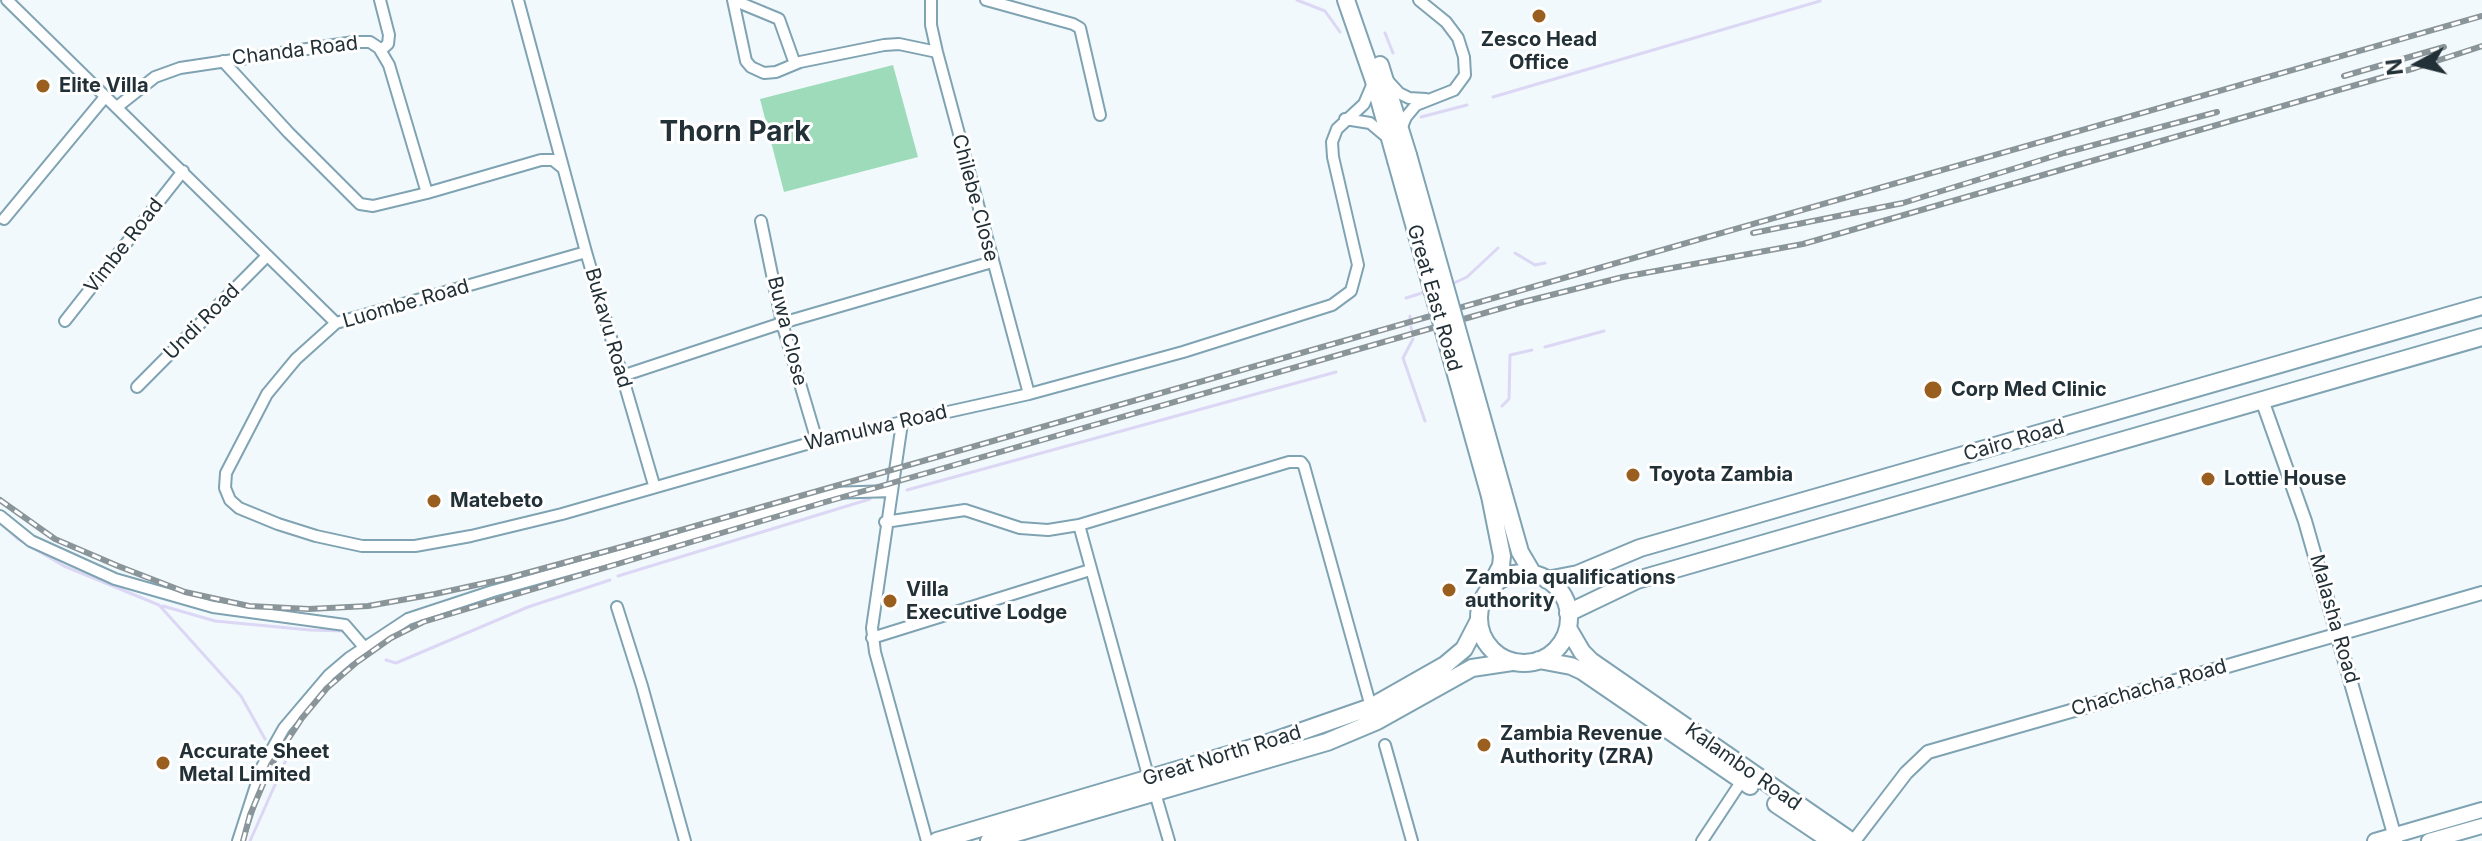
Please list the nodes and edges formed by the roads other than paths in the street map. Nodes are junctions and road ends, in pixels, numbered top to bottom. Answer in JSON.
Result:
{"nodes":[{"id":1,"x":7,"y":0,"type":"edge"},
{"id":2,"x":380,"y":0,"type":"edge"},
{"id":3,"x":518,"y":0,"type":"edge"},
{"id":4,"x":733,"y":0,"type":"edge"},
{"id":5,"x":931,"y":0,"type":"edge"},
{"id":6,"x":986,"y":0,"type":"edge"},
{"id":7,"x":1346,"y":0,"type":"edge"},
{"id":8,"x":1356,"y":0,"type":"edge"},
{"id":9,"x":1419,"y":0,"type":"edge"},
{"id":10,"x":381,"y":50,"type":"junction"},
{"id":11,"x":937,"y":52,"type":"junction"},
{"id":12,"x":223,"y":61,"type":"junction"},
{"id":13,"x":795,"y":64,"type":"junction"},
{"id":14,"x":1378,"y":77,"type":"junction"},
{"id":15,"x":105,"y":97,"type":"junction"},
{"id":16,"x":1428,"y":99,"type":"junction"},
{"id":17,"x":117,"y":107,"type":"junction"},
{"id":18,"x":1100,"y":115,"type":"dead end"},
{"id":19,"x":1345,"y":119,"type":"junction"},
{"id":20,"x":1395,"y":134,"type":"junction"},
{"id":21,"x":564,"y":170,"type":"junction"},
{"id":22,"x":183,"y":171,"type":"junction"},
{"id":23,"x":427,"y":193,"type":"junction"},
{"id":24,"x":4,"y":219,"type":"dead end"},
{"id":25,"x":761,"y":221,"type":"dead end"},
{"id":26,"x":586,"y":252,"type":"junction"},
{"id":27,"x":266,"y":257,"type":"junction"},
{"id":28,"x":992,"y":262,"type":"junction"},
{"id":29,"x":2482,"y":306,"type":"edge"},
{"id":30,"x":2443,"y":317,"type":"junction"},
{"id":31,"x":65,"y":321,"type":"dead end"},
{"id":32,"x":336,"y":323,"type":"junction"},
{"id":33,"x":782,"y":323,"type":"junction"},
{"id":34,"x":2417,"y":324,"type":"junction"},
{"id":35,"x":2482,"y":337,"type":"edge"},
{"id":36,"x":2451,"y":345,"type":"junction"},
{"id":37,"x":2425,"y":353,"type":"junction"},
{"id":38,"x":622,"y":376,"type":"junction"},
{"id":39,"x":137,"y":387,"type":"dead end"},
{"id":40,"x":1029,"y":394,"type":"junction"},
{"id":41,"x":2262,"y":400,"type":"junction"},
{"id":42,"x":2135,"y":406,"type":"junction"},
{"id":43,"x":2108,"y":413,"type":"junction"},
{"id":44,"x":902,"y":423,"type":"junction"},
{"id":45,"x":2143,"y":434,"type":"junction"},
{"id":46,"x":817,"y":441,"type":"junction"},
{"id":47,"x":2117,"y":442,"type":"junction"},
{"id":48,"x":654,"y":485,"type":"junction"},
{"id":49,"x":892,"y":491,"type":"junction"},
{"id":50,"x":1497,"y":494,"type":"junction"},
{"id":51,"x":227,"y":495,"type":"joint"},
{"id":52,"x":1820,"y":496,"type":"junction"},
{"id":53,"x":1794,"y":504,"type":"junction"},
{"id":54,"x":0,"y":516,"type":"edge"},
{"id":55,"x":885,"y":522,"type":"junction"},
{"id":56,"x":1079,"y":525,"type":"junction"},
{"id":57,"x":1828,"y":525,"type":"junction"},
{"id":58,"x":1802,"y":532,"type":"junction"},
{"id":59,"x":1090,"y":570,"type":"junction"},
{"id":60,"x":1540,"y":577,"type":"junction"},
{"id":61,"x":2482,"y":593,"type":"edge"},
{"id":62,"x":1485,"y":595,"type":"junction"},
{"id":63,"x":617,"y":607,"type":"dead end"},
{"id":64,"x":1568,"y":620,"type":"junction"},
{"id":65,"x":1478,"y":622,"type":"junction"},
{"id":66,"x":2338,"y":634,"type":"junction"},
{"id":67,"x":872,"y":638,"type":"junction"},
{"id":68,"x":364,"y":647,"type":"junction"},
{"id":69,"x":1539,"y":660,"type":"junction"},
{"id":70,"x":1512,"y":662,"type":"junction"},
{"id":71,"x":1371,"y":707,"type":"junction"},
{"id":72,"x":1385,"y":745,"type":"dead end"},
{"id":73,"x":1745,"y":776,"type":"junction"},
{"id":74,"x":1152,"y":786,"type":"junction"},
{"id":75,"x":2482,"y":810,"type":"edge"},
{"id":76,"x":2482,"y":826,"type":"edge"},
{"id":77,"x":2395,"y":838,"type":"edge"},
{"id":78,"x":238,"y":841,"type":"edge"},
{"id":79,"x":685,"y":841,"type":"edge"},
{"id":80,"x":927,"y":841,"type":"edge"},
{"id":81,"x":937,"y":841,"type":"edge"},
{"id":82,"x":989,"y":841,"type":"edge"},
{"id":83,"x":1169,"y":841,"type":"edge"},
{"id":84,"x":1412,"y":841,"type":"edge"},
{"id":85,"x":1702,"y":841,"type":"edge"},
{"id":86,"x":1831,"y":841,"type":"edge"},
{"id":87,"x":1852,"y":841,"type":"edge"},
{"id":88,"x":2375,"y":841,"type":"edge"},
{"id":89,"x":2429,"y":841,"type":"edge"}],
"edges":[{"from":1,"to":15,"type":"street"},
{"from":2,"to":10,"type":"street"},
{"from":3,"to":21,"type":"street","name":"Bukavu Road"},
{"from":4,"to":13,"type":"street"},
{"from":4,"to":13,"type":"street"},
{"from":5,"to":11,"type":"street","name":"Chilebe Close"},
{"from":6,"to":18,"type":"street"},
{"from":7,"to":14,"type":"main road","name":"Great East Road"},
{"from":8,"to":14,"type":"main road","name":"Great East Road"},
{"from":9,"to":16,"type":"street"},
{"from":10,"to":12,"type":"street","name":"Chanda Road"},
{"from":10,"to":23,"type":"street","name":"Chanda Road"},
{"from":11,"to":13,"type":"street"},
{"from":11,"to":28,"type":"street","name":"Chilebe Close"},
{"from":12,"to":17,"type":"street","name":"Chanda Road"},
{"from":12,"to":23,"type":"street"},
{"from":14,"to":16,"type":"street"},
{"from":14,"to":19,"type":"street","name":"Wamulwa Road"},
{"from":14,"to":20,"type":"main road","name":"Great East Road"},
{"from":15,"to":17,"type":"street"},
{"from":15,"to":24,"type":"street"},
{"from":16,"to":20,"type":"street"},
{"from":17,"to":22,"type":"street"},
{"from":19,"to":20,"type":"street"},
{"from":19,"to":40,"type":"street","name":"Wamulwa Road"},
{"from":20,"to":50,"type":"main road","name":"Great East Road","bridge":true},
{"from":21,"to":23,"type":"street"},
{"from":21,"to":26,"type":"street","name":"Bukavu Road"},
{"from":22,"to":27,"type":"street"},
{"from":22,"to":31,"type":"street","name":"Vimbe Road"},
{"from":25,"to":33,"type":"street","name":"Buwa Close"},
{"from":26,"to":32,"type":"street","name":"Luombe Road"},
{"from":26,"to":38,"type":"street","name":"Bukavu Road"},
{"from":27,"to":32,"type":"street"},
{"from":27,"to":39,"type":"street","name":"Undi Road"},
{"from":28,"to":33,"type":"street"},
{"from":28,"to":40,"type":"street","name":"Chilebe Close"},
{"from":29,"to":30,"type":"main road","name":"Cairo Road"},
{"from":30,"to":34,"type":"main road","name":"Cairo Road"},
{"from":30,"to":36,"type":"main road"},
{"from":32,"to":51,"type":"street","name":"Luombe Road"},
{"from":33,"to":38,"type":"street"},
{"from":33,"to":46,"type":"street","name":"Buwa Close"},
{"from":34,"to":37,"type":"main road"},
{"from":34,"to":42,"type":"main road","name":"Cairo Road"},
{"from":35,"to":36,"type":"main road","name":"Cairo Road"},
{"from":36,"to":37,"type":"main road","name":"Cairo Road"},
{"from":37,"to":41,"type":"main road","name":"Cairo Road"},
{"from":38,"to":48,"type":"street","name":"Bukavu Road"},
{"from":40,"to":44,"type":"street","name":"Wamulwa Road"},
{"from":41,"to":45,"type":"main road","name":"Cairo Road"},
{"from":41,"to":66,"type":"street","name":"Malasha Road"},
{"from":42,"to":43,"type":"main road","name":"Cairo Road"},
{"from":42,"to":45,"type":"main road"},
{"from":43,"to":47,"type":"main road"},
{"from":43,"to":52,"type":"main road","name":"Cairo Road"},
{"from":44,"to":46,"type":"street","name":"Wamulwa Road"},
{"from":44,"to":49,"type":"street"},
{"from":45,"to":47,"type":"main road","name":"Cairo Road"},
{"from":46,"to":48,"type":"street","name":"Wamulwa Road"},
{"from":47,"to":57,"type":"main road","name":"Cairo Road"},
{"from":48,"to":51,"type":"street","name":"Wamulwa Road"},
{"from":49,"to":55,"type":"street"},
{"from":49,"to":68,"type":"street"},
{"from":50,"to":60,"type":"main road","name":"Great East Road"},
{"from":50,"to":62,"type":"main road","name":"Great East Road"},
{"from":52,"to":53,"type":"main road","name":"Cairo Road"},
{"from":52,"to":57,"type":"main road"},
{"from":53,"to":58,"type":"main road"},
{"from":53,"to":60,"type":"main road","name":"Cairo Road"},
{"from":54,"to":68,"type":"street"},
{"from":55,"to":56,"type":"street"},
{"from":55,"to":67,"type":"street"},
{"from":56,"to":59,"type":"street"},
{"from":56,"to":71,"type":"street"},
{"from":57,"to":58,"type":"main road","name":"Cairo Road"},
{"from":58,"to":64,"type":"main road","name":"Cairo Road"},
{"from":59,"to":67,"type":"street"},
{"from":59,"to":74,"type":"street"},
{"from":60,"to":62,"type":"main road"},
{"from":60,"to":64,"type":"main road"},
{"from":61,"to":66,"type":"street","name":"Chachacha Road"},
{"from":62,"to":65,"type":"main road"},
{"from":63,"to":79,"type":"street"},
{"from":64,"to":69,"type":"main road"},
{"from":64,"to":73,"type":"main road","name":"Kalambo Road"},
{"from":65,"to":70,"type":"main road"},
{"from":65,"to":71,"type":"main road","name":"Great North Road"},
{"from":66,"to":77,"type":"street","name":"Malasha Road"},
{"from":66,"to":87,"type":"street","name":"Chachacha Road"},
{"from":67,"to":80,"type":"street"},
{"from":68,"to":78,"type":"street"},
{"from":69,"to":70,"type":"main road"},
{"from":69,"to":73,"type":"main road","name":"Kalambo Road"},
{"from":70,"to":74,"type":"main road","name":"Great North Road"},
{"from":71,"to":74,"type":"main road","name":"Great North Road"},
{"from":72,"to":84,"type":"street"},
{"from":73,"to":85,"type":"street"},
{"from":73,"to":86,"type":"main road","name":"Kalambo Road"},
{"from":73,"to":87,"type":"main road","name":"Kalambo Road"},
{"from":74,"to":81,"type":"main road","name":"Great North Road"},
{"from":74,"to":82,"type":"main road","name":"Great North Road"},
{"from":74,"to":83,"type":"street"},
{"from":75,"to":77,"type":"main road"},
{"from":76,"to":89,"type":"main road"},
{"from":77,"to":88,"type":"main road"}]}
